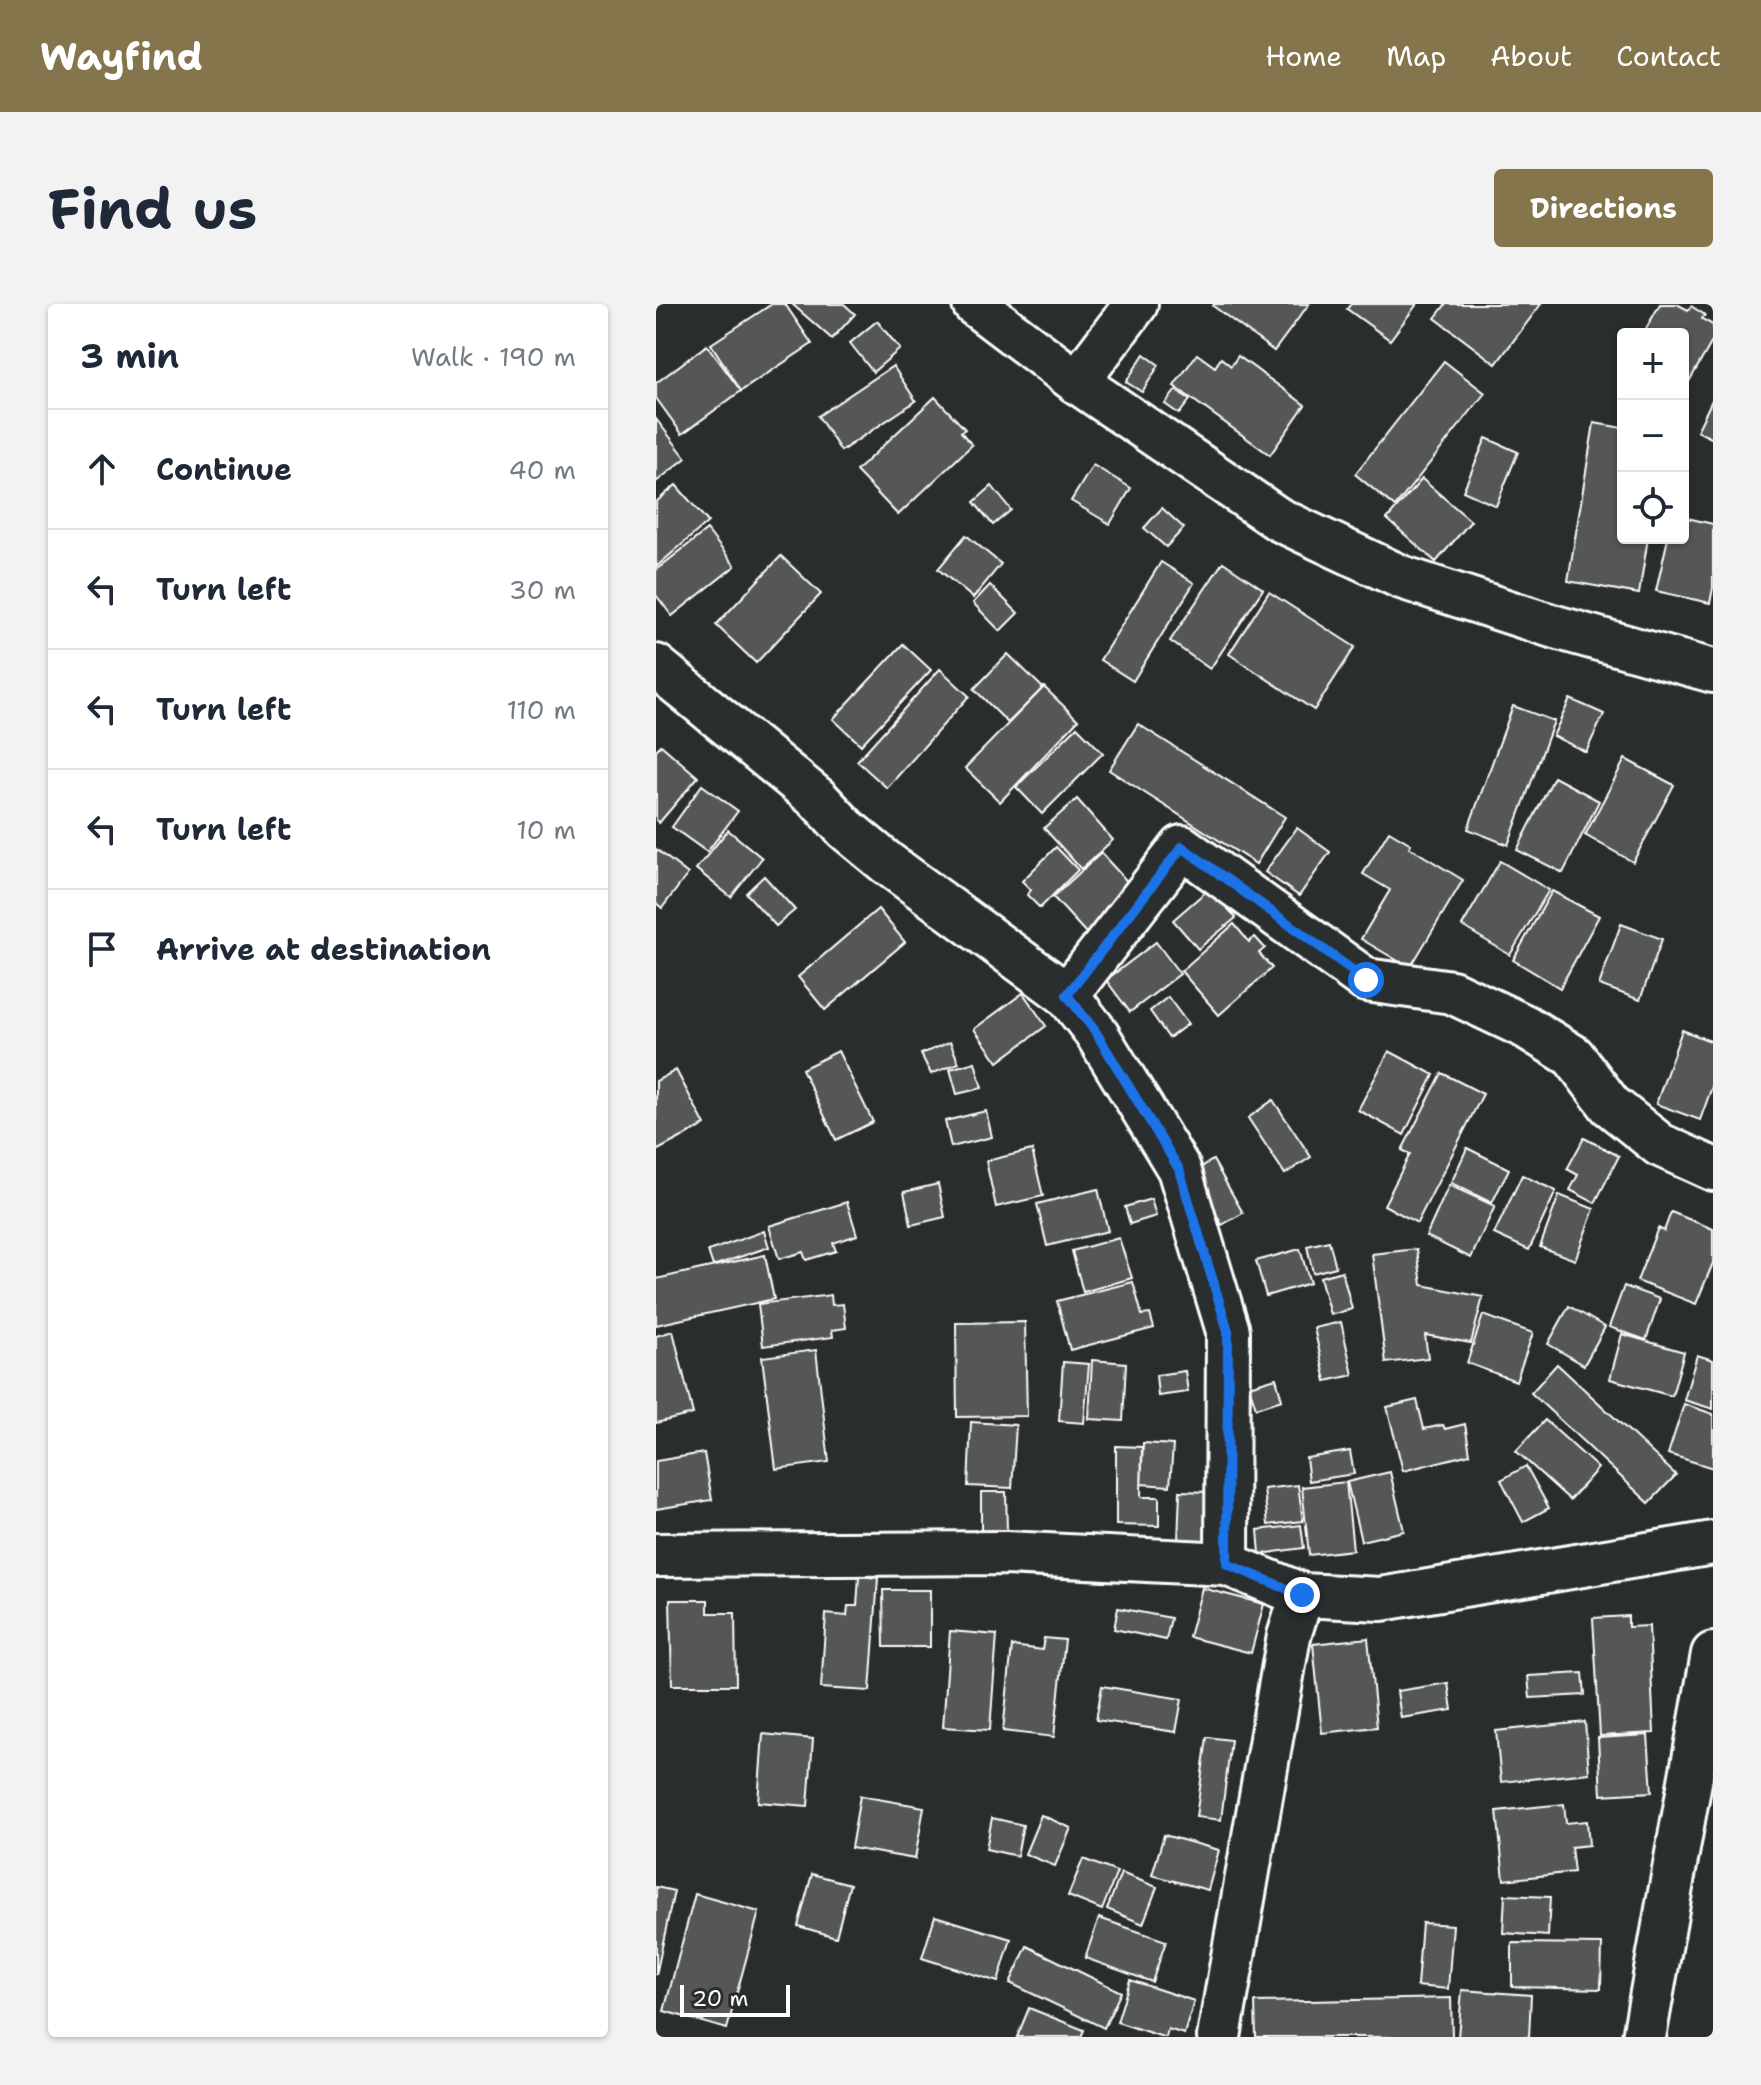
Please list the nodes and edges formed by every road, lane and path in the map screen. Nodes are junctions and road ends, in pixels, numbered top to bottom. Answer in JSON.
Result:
{"nodes":[{"id":1,"x":974,"y":304,"type":"edge"},
{"id":2,"x":1136,"y":304,"type":"edge"},
{"id":3,"x":1077,"y":382,"type":"junction"},
{"id":4,"x":656,"y":666,"type":"edge"},
{"id":5,"x":1713,"y":671,"type":"edge"},
{"id":6,"x":1067,"y":995,"type":"junction"},
{"id":7,"x":1713,"y":1169,"type":"edge"},
{"id":8,"x":1713,"y":1543,"type":"edge"},
{"id":9,"x":656,"y":1555,"type":"edge"},
{"id":10,"x":1227,"y":1564,"type":"junction"},
{"id":11,"x":1302,"y":1595,"type":"junction"},
{"id":12,"x":1713,"y":1654,"type":"edge"},
{"id":13,"x":1219,"y":2037,"type":"edge"},
{"id":14,"x":1644,"y":2037,"type":"edge"}],
"edges":[{"from":1,"to":3,"type":"street"},
{"from":2,"to":3,"type":"street"},
{"from":3,"to":5,"type":"street"},
{"from":4,"to":6,"type":"street"},
{"from":6,"to":7,"type":"street"},
{"from":6,"to":10,"type":"street"},
{"from":8,"to":11,"type":"street"},
{"from":9,"to":10,"type":"street"},
{"from":10,"to":11,"type":"street"},
{"from":11,"to":13,"type":"street"},
{"from":12,"to":14,"type":"street"}]}
